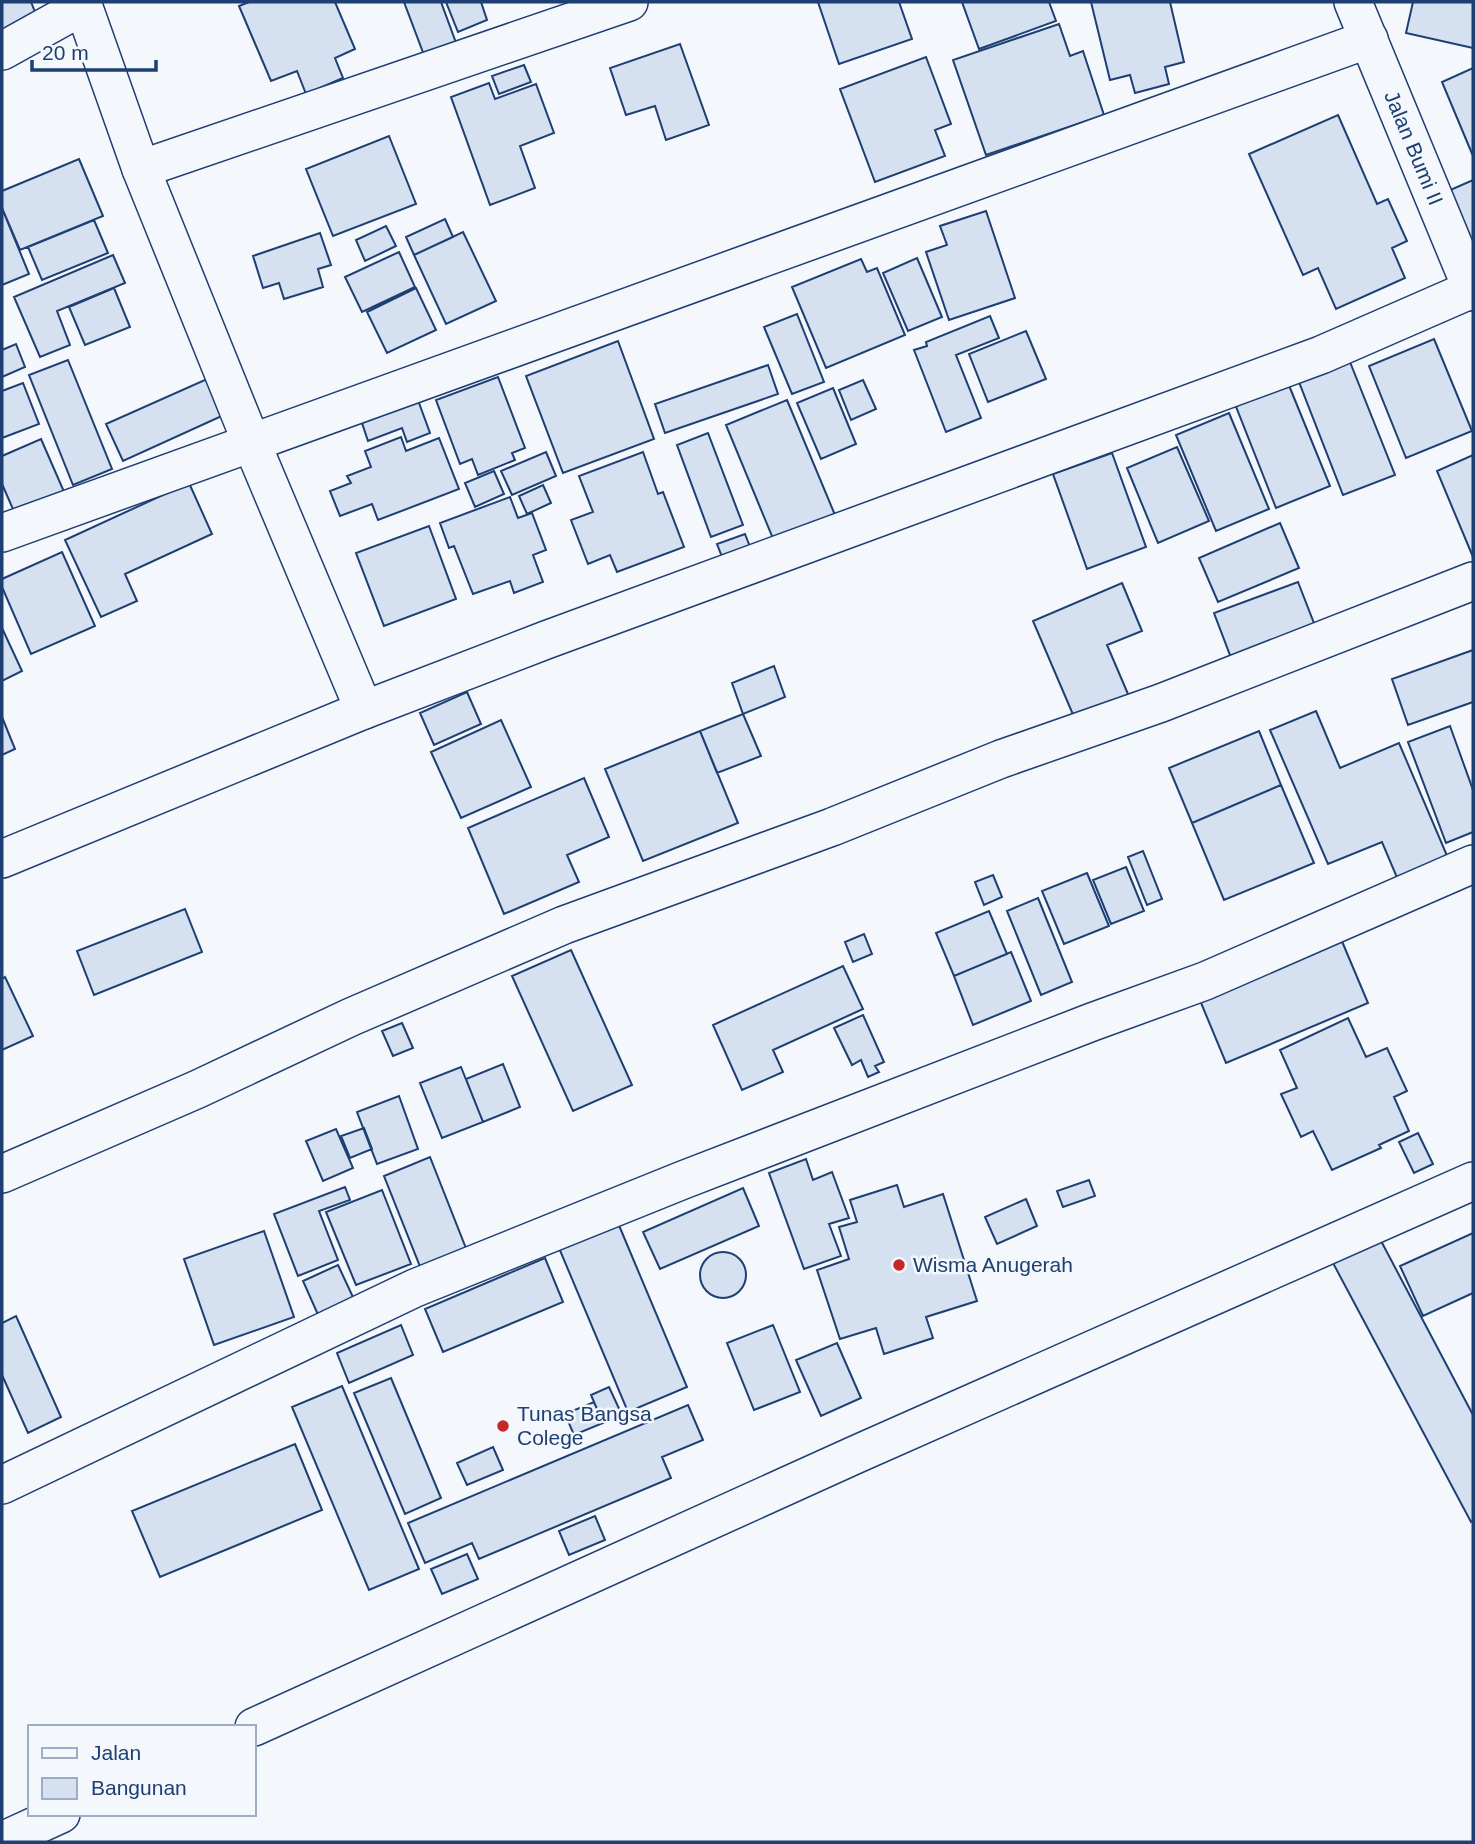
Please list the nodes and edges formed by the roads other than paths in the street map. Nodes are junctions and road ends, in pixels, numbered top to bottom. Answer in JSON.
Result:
{"nodes":[{"id":1,"x":629,"y":2,"type":"edge"},
{"id":2,"x":1353,"y":2,"type":"edge"},
{"id":3,"x":83,"y":4,"type":"edge"},
{"id":4,"x":1368,"y":39,"type":"junction"},
{"id":5,"x":2,"y":51,"type":"edge"},
{"id":6,"x":141,"y":169,"type":"junction"},
{"id":7,"x":1473,"y":291,"type":"edge"},
{"id":8,"x":252,"y":444,"type":"junction"},
{"id":9,"x":2,"y":533,"type":"edge"},
{"id":10,"x":1473,"y":581,"type":"edge"},
{"id":11,"x":363,"y":710,"type":"junction"},
{"id":12,"x":2,"y":859,"type":"edge"},
{"id":13,"x":1473,"y":864,"type":"edge"},
{"id":14,"x":2,"y":1174,"type":"edge"},
{"id":15,"x":1473,"y":1181,"type":"edge"},
{"id":16,"x":2,"y":1485,"type":"edge"},
{"id":17,"x":256,"y":1726,"type":"edge"},
{"id":18,"x":57,"y":1816,"type":"edge"},
{"id":19,"x":2,"y":1841,"type":"edge"}],
"edges":[{"from":1,"to":6,"type":"street"},
{"from":2,"to":4,"type":"street","name":"Jalan Bumi II"},
{"from":3,"to":5,"type":"street"},
{"from":3,"to":6,"type":"street"},
{"from":4,"to":7,"type":"street","name":"Jalan Bumi II"},
{"from":4,"to":8,"type":"street"},
{"from":6,"to":8,"type":"street"},
{"from":7,"to":11,"type":"street"},
{"from":8,"to":9,"type":"street"},
{"from":8,"to":11,"type":"street"},
{"from":10,"to":14,"type":"street"},
{"from":11,"to":12,"type":"street"},
{"from":13,"to":16,"type":"street"},
{"from":15,"to":17,"type":"street"},
{"from":18,"to":19,"type":"street"}]}
